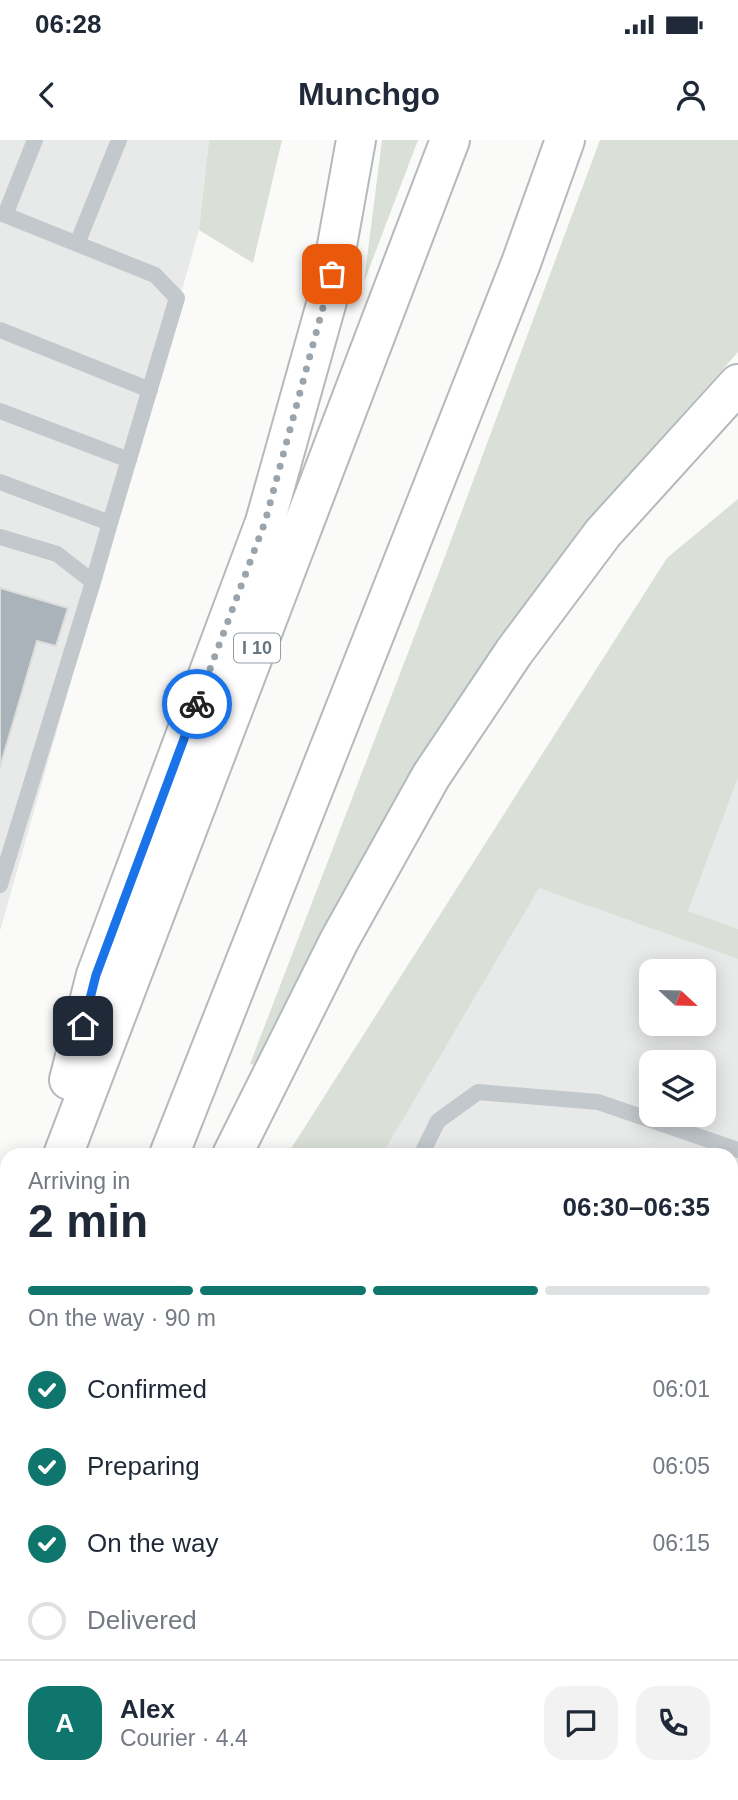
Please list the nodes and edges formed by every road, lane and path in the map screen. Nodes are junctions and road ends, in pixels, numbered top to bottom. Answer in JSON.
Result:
{"nodes":[{"id":1,"x":35,"y":140,"type":"edge"},
{"id":2,"x":119,"y":140,"type":"edge"},
{"id":3,"x":356,"y":140,"type":"edge"},
{"id":4,"x":450,"y":140,"type":"edge"},
{"id":5,"x":565,"y":140,"type":"edge"},
{"id":6,"x":2,"y":214,"type":"edge"},
{"id":7,"x":78,"y":244,"type":"junction"},
{"id":8,"x":0,"y":330,"type":"edge"},
{"id":9,"x":738,"y":384,"type":"edge"},
{"id":10,"x":150,"y":390,"type":"junction"},
{"id":11,"x":0,"y":411,"type":"edge"},
{"id":12,"x":129,"y":460,"type":"junction"},
{"id":13,"x":0,"y":482,"type":"edge"},
{"id":14,"x":110,"y":523,"type":"junction"},
{"id":15,"x":0,"y":537,"type":"edge"},
{"id":16,"x":93,"y":583,"type":"junction"},
{"id":17,"x":0,"y":885,"type":"edge"},
{"id":18,"x":51,"y":1148,"type":"edge"},
{"id":19,"x":66,"y":1148,"type":"edge"},
{"id":20,"x":172,"y":1148,"type":"edge"},
{"id":21,"x":236,"y":1148,"type":"edge"},
{"id":22,"x":425,"y":1148,"type":"edge"},
{"id":23,"x":732,"y":1148,"type":"edge"}],
"edges":[{"from":1,"to":6,"type":"lane"},
{"from":2,"to":7,"type":"lane"},
{"from":3,"to":18,"type":"highway"},
{"from":4,"to":19,"type":"highway","number":"I 10"},
{"from":5,"to":20,"type":"highway"},
{"from":6,"to":7,"type":"lane"},
{"from":7,"to":10,"type":"lane"},
{"from":8,"to":10,"type":"lane"},
{"from":9,"to":21,"type":"highway"},
{"from":10,"to":12,"type":"lane"},
{"from":11,"to":12,"type":"lane"},
{"from":12,"to":14,"type":"lane"},
{"from":13,"to":14,"type":"lane"},
{"from":14,"to":16,"type":"lane"},
{"from":15,"to":16,"type":"lane"},
{"from":16,"to":17,"type":"lane"},
{"from":22,"to":23,"type":"lane"}]}
